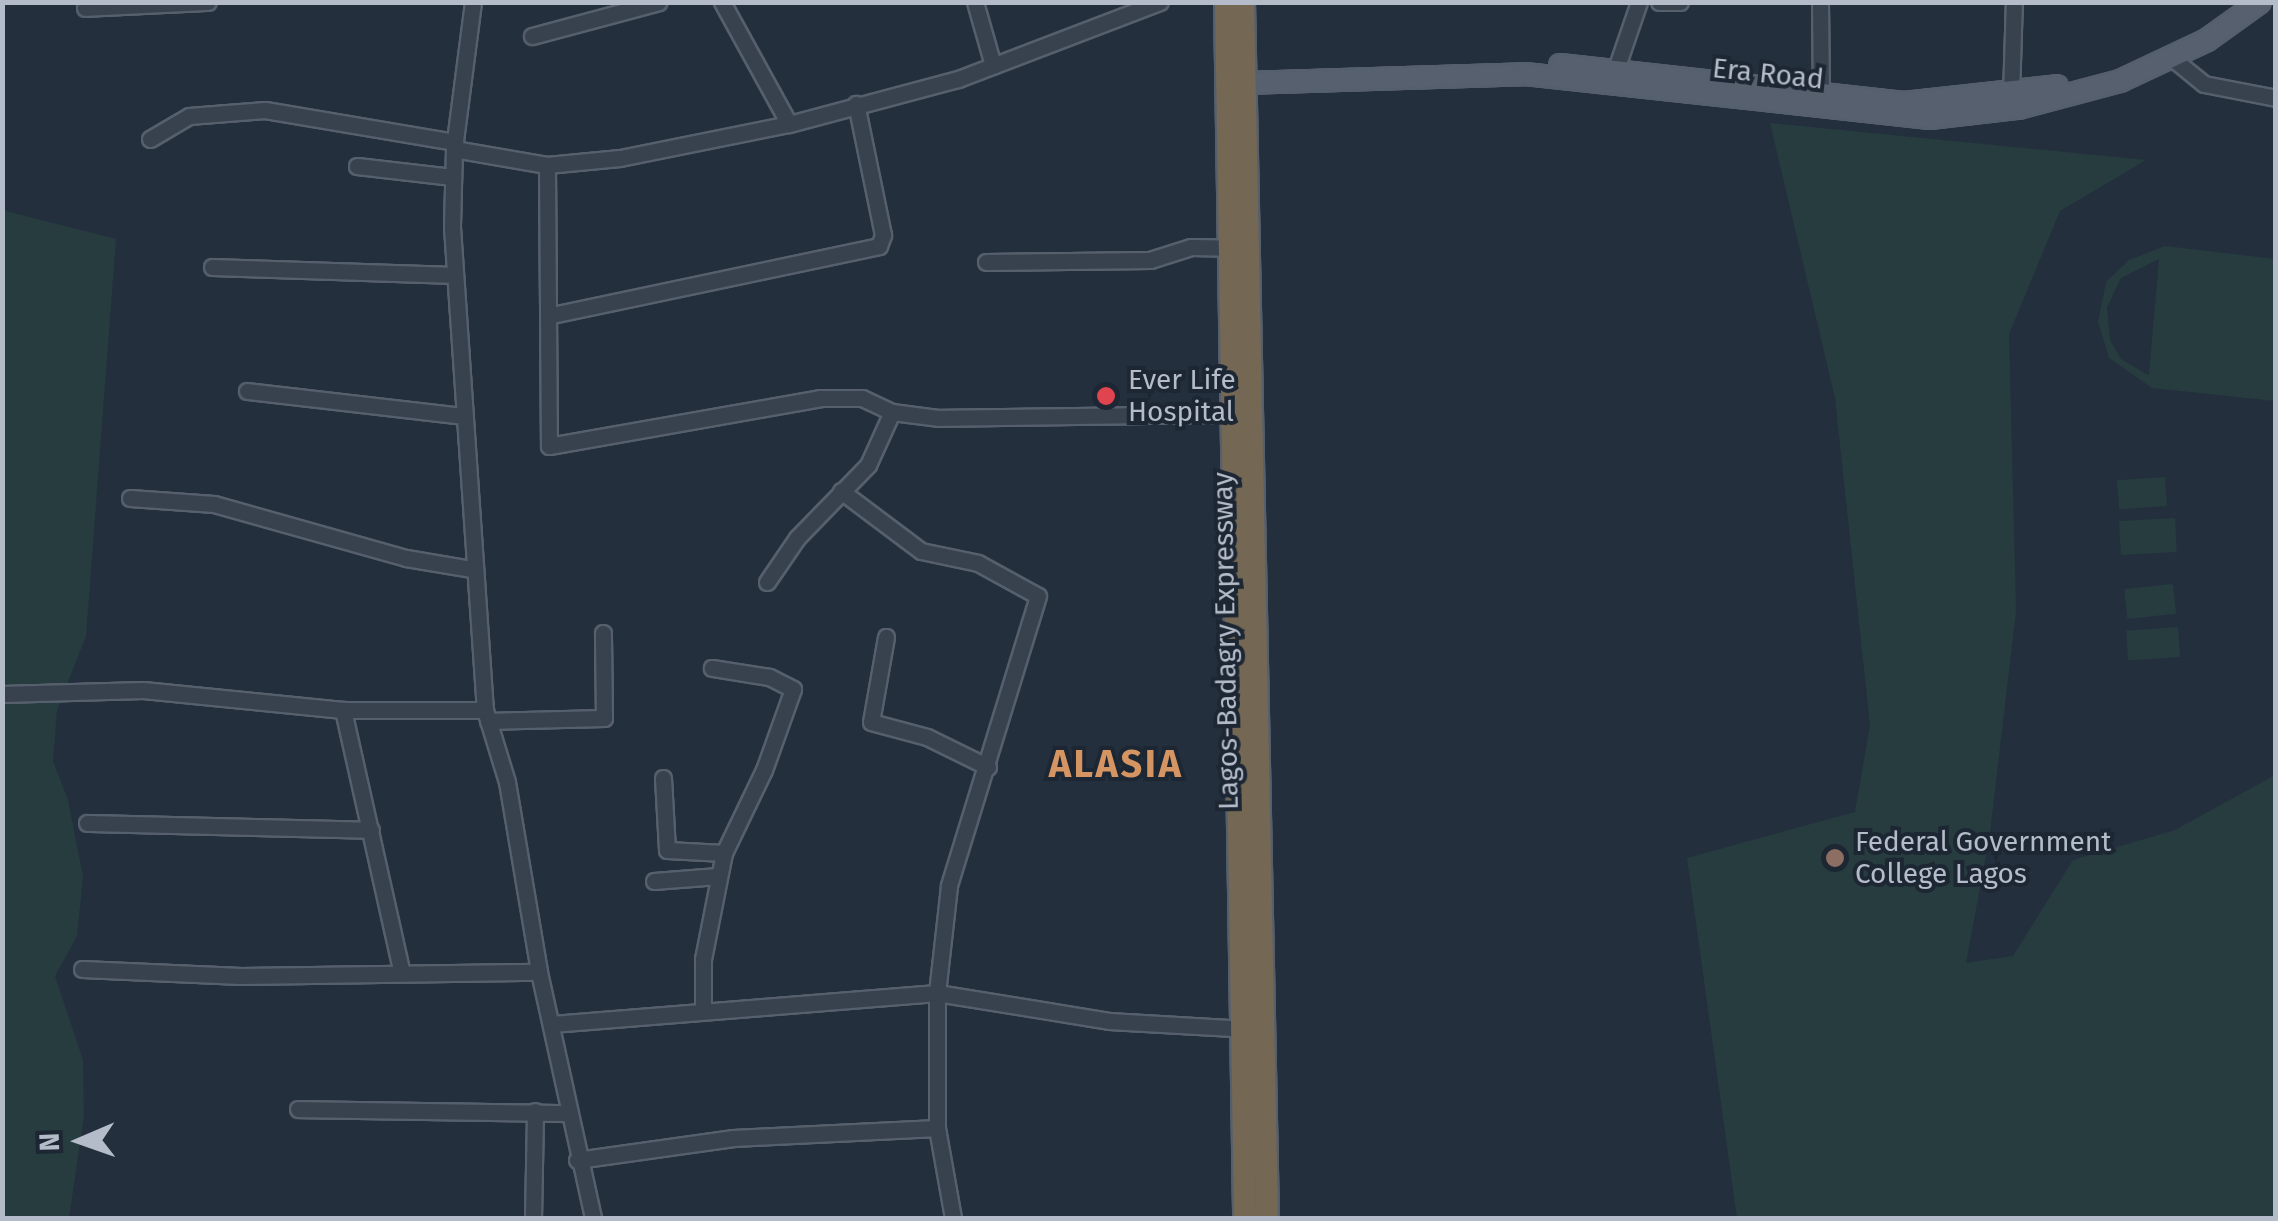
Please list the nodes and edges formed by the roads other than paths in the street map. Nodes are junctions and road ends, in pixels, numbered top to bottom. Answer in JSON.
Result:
{"nodes":[{"id":1,"x":208,"y":2,"type":"edge"},
{"id":2,"x":474,"y":2,"type":"edge"},
{"id":3,"x":658,"y":2,"type":"edge"},
{"id":4,"x":722,"y":2,"type":"edge"},
{"id":5,"x":975,"y":2,"type":"edge"},
{"id":6,"x":1160,"y":2,"type":"edge"},
{"id":7,"x":1226,"y":2,"type":"edge"},
{"id":8,"x":1242,"y":2,"type":"edge"},
{"id":9,"x":1638,"y":2,"type":"edge"},
{"id":10,"x":1660,"y":2,"type":"edge"},
{"id":11,"x":1680,"y":2,"type":"edge"},
{"id":12,"x":1820,"y":2,"type":"edge"},
{"id":13,"x":2014,"y":2,"type":"edge"},
{"id":14,"x":2240,"y":2,"type":"edge"},
{"id":15,"x":2260,"y":2,"type":"edge"},
{"id":16,"x":631,"y":6,"type":"edge"},
{"id":17,"x":86,"y":8,"type":"dead end"},
{"id":18,"x":532,"y":36,"type":"dead end"},
{"id":19,"x":2172,"y":58,"type":"junction"},
{"id":20,"x":993,"y":65,"type":"junction"},
{"id":21,"x":1616,"y":69,"type":"junction"},
{"id":22,"x":1245,"y":76,"type":"junction"},
{"id":23,"x":2091,"y":84,"type":"junction"},
{"id":24,"x":1820,"y":92,"type":"junction"},
{"id":25,"x":2012,"y":95,"type":"junction"},
{"id":26,"x":2276,"y":98,"type":"edge"},
{"id":27,"x":856,"y":104,"type":"junction"},
{"id":28,"x":788,"y":124,"type":"junction"},
{"id":29,"x":150,"y":139,"type":"dead end"},
{"id":30,"x":454,"y":145,"type":"junction"},
{"id":31,"x":357,"y":166,"type":"dead end"},
{"id":32,"x":547,"y":166,"type":"junction"},
{"id":33,"x":452,"y":178,"type":"junction"},
{"id":34,"x":1230,"y":248,"type":"junction"},
{"id":35,"x":986,"y":262,"type":"dead end"},
{"id":36,"x":212,"y":268,"type":"dead end"},
{"id":37,"x":456,"y":275,"type":"junction"},
{"id":38,"x":552,"y":314,"type":"junction"},
{"id":39,"x":247,"y":391,"type":"dead end"},
{"id":40,"x":892,"y":412,"type":"junction"},
{"id":41,"x":1232,"y":414,"type":"junction"},
{"id":42,"x":464,"y":416,"type":"junction"},
{"id":43,"x":841,"y":491,"type":"junction"},
{"id":44,"x":130,"y":498,"type":"dead end"},
{"id":45,"x":472,"y":569,"type":"junction"},
{"id":46,"x":767,"y":582,"type":"dead end"},
{"id":47,"x":603,"y":632,"type":"dead end"},
{"id":48,"x":886,"y":636,"type":"dead end"},
{"id":49,"x":712,"y":668,"type":"dead end"},
{"id":50,"x":2,"y":694,"type":"edge"},
{"id":51,"x":343,"y":710,"type":"junction"},
{"id":52,"x":487,"y":716,"type":"junction"},
{"id":53,"x":988,"y":767,"type":"junction"},
{"id":54,"x":663,"y":778,"type":"dead end"},
{"id":55,"x":87,"y":824,"type":"dead end"},
{"id":56,"x":371,"y":830,"type":"junction"},
{"id":57,"x":724,"y":853,"type":"junction"},
{"id":58,"x":718,"y":876,"type":"junction"},
{"id":59,"x":654,"y":880,"type":"dead end"},
{"id":60,"x":82,"y":969,"type":"dead end"},
{"id":61,"x":400,"y":970,"type":"junction"},
{"id":62,"x":539,"y":972,"type":"junction"},
{"id":63,"x":936,"y":992,"type":"junction"},
{"id":64,"x":703,"y":1011,"type":"junction"},
{"id":65,"x":552,"y":1024,"type":"junction"},
{"id":66,"x":1246,"y":1029,"type":"junction"},
{"id":67,"x":298,"y":1109,"type":"dead end"},
{"id":68,"x":535,"y":1111,"type":"junction"},
{"id":69,"x":567,"y":1113,"type":"junction"},
{"id":70,"x":937,"y":1128,"type":"junction"},
{"id":71,"x":577,"y":1160,"type":"junction"},
{"id":72,"x":534,"y":1218,"type":"edge"},
{"id":73,"x":594,"y":1218,"type":"edge"},
{"id":74,"x":953,"y":1218,"type":"edge"},
{"id":75,"x":1245,"y":1218,"type":"edge"},
{"id":76,"x":1267,"y":1218,"type":"edge"}],
"edges":[{"from":1,"to":17,"type":"street"},
{"from":2,"to":30,"type":"street"},
{"from":3,"to":16,"type":"street"},
{"from":4,"to":28,"type":"street"},
{"from":5,"to":20,"type":"street"},
{"from":6,"to":20,"type":"street"},
{"from":7,"to":34,"type":"highway","name":"Lagos-Badagry Expressway"},
{"from":8,"to":22,"type":"highway","name":"Lagos-Badagry Expressway"},
{"from":9,"to":21,"type":"street"},
{"from":10,"to":11,"type":"street"},
{"from":12,"to":24,"type":"street"},
{"from":13,"to":25,"type":"street"},
{"from":14,"to":23,"type":"main road"},
{"from":15,"to":19,"type":"main road","name":"Era Road"},
{"from":16,"to":18,"type":"street"},
{"from":19,"to":23,"type":"main road","name":"Era Road"},
{"from":19,"to":26,"type":"street"},
{"from":20,"to":27,"type":"street"},
{"from":21,"to":22,"type":"main road"},
{"from":21,"to":24,"type":"main road"},
{"from":22,"to":23,"type":"main road","name":"Era Road"},
{"from":22,"to":76,"type":"highway","name":"Lagos-Badagry Expressway"},
{"from":23,"to":25,"type":"main road"},
{"from":24,"to":25,"type":"main road"},
{"from":27,"to":28,"type":"street"},
{"from":27,"to":38,"type":"street"},
{"from":28,"to":32,"type":"street"},
{"from":29,"to":30,"type":"street"},
{"from":30,"to":32,"type":"street"},
{"from":30,"to":33,"type":"street"},
{"from":31,"to":33,"type":"street"},
{"from":32,"to":38,"type":"street"},
{"from":33,"to":37,"type":"street"},
{"from":34,"to":35,"type":"street"},
{"from":34,"to":41,"type":"highway","name":"Lagos-Badagry Expressway"},
{"from":36,"to":37,"type":"street"},
{"from":37,"to":42,"type":"street"},
{"from":38,"to":40,"type":"street"},
{"from":39,"to":42,"type":"street"},
{"from":40,"to":41,"type":"street"},
{"from":40,"to":43,"type":"street"},
{"from":41,"to":66,"type":"highway","name":"Lagos-Badagry Expressway"},
{"from":42,"to":45,"type":"street"},
{"from":43,"to":46,"type":"street"},
{"from":43,"to":53,"type":"street"},
{"from":44,"to":45,"type":"street"},
{"from":45,"to":52,"type":"street"},
{"from":47,"to":52,"type":"street"},
{"from":48,"to":53,"type":"street"},
{"from":49,"to":57,"type":"street"},
{"from":50,"to":51,"type":"street"},
{"from":51,"to":52,"type":"street"},
{"from":51,"to":56,"type":"street"},
{"from":52,"to":62,"type":"street"},
{"from":53,"to":63,"type":"street"},
{"from":54,"to":57,"type":"street"},
{"from":55,"to":56,"type":"street"},
{"from":56,"to":61,"type":"street"},
{"from":57,"to":58,"type":"street"},
{"from":58,"to":59,"type":"street"},
{"from":58,"to":64,"type":"street"},
{"from":60,"to":61,"type":"street"},
{"from":61,"to":62,"type":"street"},
{"from":62,"to":65,"type":"street"},
{"from":63,"to":64,"type":"street"},
{"from":63,"to":66,"type":"street"},
{"from":63,"to":70,"type":"street"},
{"from":64,"to":65,"type":"street"},
{"from":65,"to":69,"type":"street"},
{"from":66,"to":75,"type":"highway","name":"Lagos-Badagry Expressway"},
{"from":67,"to":68,"type":"street"},
{"from":68,"to":69,"type":"street"},
{"from":68,"to":72,"type":"street"},
{"from":69,"to":71,"type":"street"},
{"from":70,"to":71,"type":"street"},
{"from":70,"to":74,"type":"street"},
{"from":71,"to":73,"type":"street"}]}
